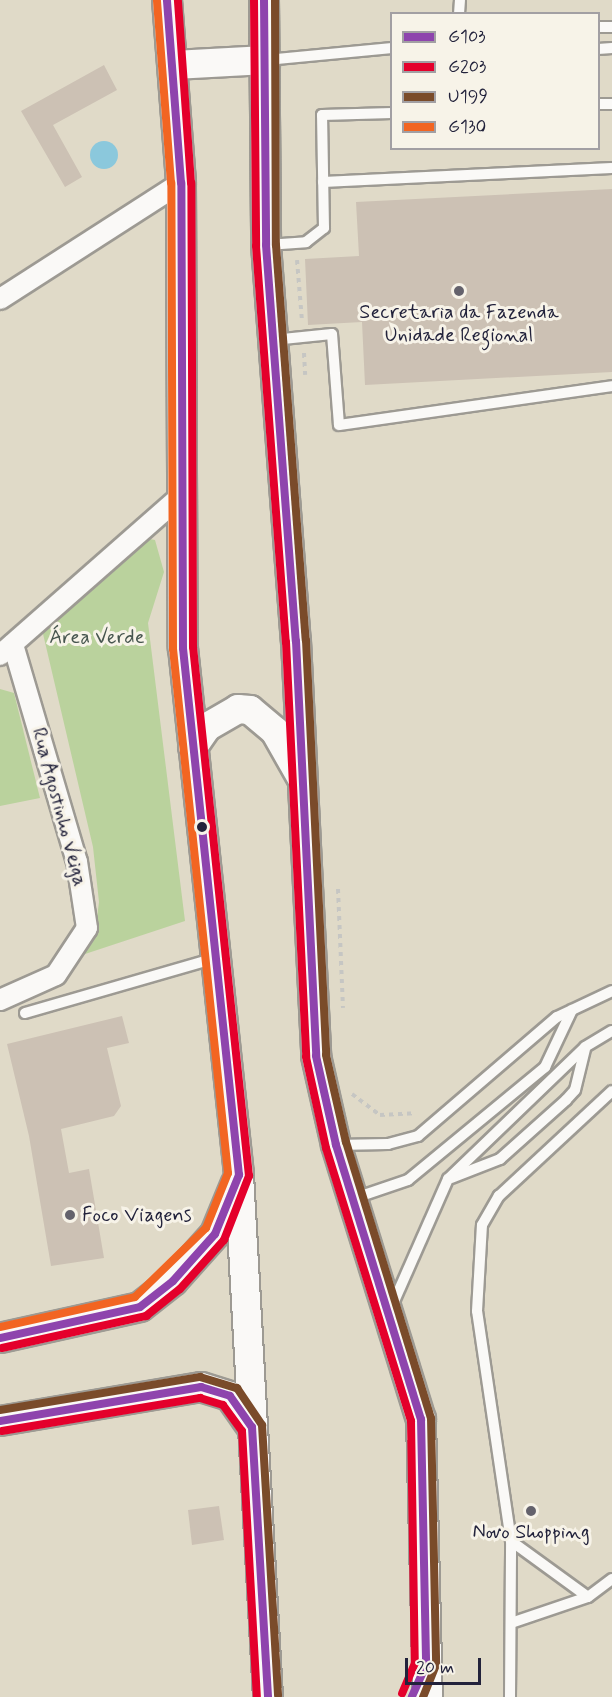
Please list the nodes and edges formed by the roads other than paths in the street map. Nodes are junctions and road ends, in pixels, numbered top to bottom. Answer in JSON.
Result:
{"nodes":[{"id":1,"x":167,"y":0,"type":"edge"},
{"id":2,"x":264,"y":0,"type":"edge"},
{"id":3,"x":390,"y":48,"type":"edge"},
{"id":4,"x":266,"y":60,"type":"junction"},
{"id":5,"x":174,"y":66,"type":"junction"},
{"id":6,"x":390,"y":112,"type":"edge"},
{"id":7,"x":612,"y":168,"type":"edge"},
{"id":8,"x":323,"y":182,"type":"junction"},
{"id":9,"x":181,"y":183,"type":"junction"},
{"id":10,"x":266,"y":245,"type":"junction"},
{"id":11,"x":0,"y":299,"type":"edge"},
{"id":12,"x":272,"y":340,"type":"junction"},
{"id":13,"x":612,"y":386,"type":"edge"},
{"id":14,"x":181,"y":496,"type":"junction"},
{"id":15,"x":6,"y":649,"type":"edge"},
{"id":16,"x":193,"y":747,"type":"junction"},
{"id":17,"x":304,"y":782,"type":"junction"},
{"id":18,"x":215,"y":958,"type":"junction"},
{"id":19,"x":612,"y":991,"type":"edge"},
{"id":20,"x":0,"y":1000,"type":"edge"},
{"id":21,"x":572,"y":1010,"type":"junction"},
{"id":22,"x":25,"y":1013,"type":"dead end"},
{"id":23,"x":612,"y":1031,"type":"edge"},
{"id":24,"x":585,"y":1047,"type":"junction"},
{"id":25,"x":612,"y":1091,"type":"edge"},
{"id":26,"x":336,"y":1145,"type":"junction"},
{"id":27,"x":239,"y":1175,"type":"junction"},
{"id":28,"x":448,"y":1179,"type":"junction"},
{"id":29,"x":353,"y":1199,"type":"junction"},
{"id":30,"x":390,"y":1312,"type":"junction"},
{"id":31,"x":0,"y":1338,"type":"edge"},
{"id":32,"x":0,"y":1421,"type":"edge"},
{"id":33,"x":252,"y":1427,"type":"junction"},
{"id":34,"x":511,"y":1541,"type":"junction"},
{"id":35,"x":612,"y":1579,"type":"edge"},
{"id":36,"x":588,"y":1597,"type":"junction"},
{"id":37,"x":511,"y":1623,"type":"junction"},
{"id":38,"x":426,"y":1665,"type":"junction"},
{"id":39,"x":267,"y":1697,"type":"edge"},
{"id":40,"x":412,"y":1697,"type":"edge"},
{"id":41,"x":428,"y":1697,"type":"edge"},
{"id":42,"x":510,"y":1697,"type":"edge"}],
"edges":[{"from":1,"to":5,"type":"main road"},
{"from":2,"to":4,"type":"main road"},
{"from":3,"to":4,"type":"lane"},
{"from":4,"to":5,"type":"main road"},
{"from":4,"to":10,"type":"main road"},
{"from":5,"to":9,"type":"main road"},
{"from":6,"to":8,"type":"lane"},
{"from":7,"to":8,"type":"lane"},
{"from":8,"to":10,"type":"lane"},
{"from":9,"to":11,"type":"street"},
{"from":9,"to":14,"type":"main road"},
{"from":10,"to":12,"type":"main road"},
{"from":12,"to":13,"type":"lane"},
{"from":12,"to":17,"type":"main road"},
{"from":14,"to":15,"type":"street"},
{"from":14,"to":16,"type":"main road"},
{"from":15,"to":20,"type":"street","name":"Rua Agostinho Veiga"},
{"from":16,"to":17,"type":"main road"},
{"from":16,"to":18,"type":"main road"},
{"from":17,"to":26,"type":"main road"},
{"from":18,"to":22,"type":"lane"},
{"from":18,"to":27,"type":"main road"},
{"from":19,"to":21,"type":"lane"},
{"from":21,"to":26,"type":"lane"},
{"from":21,"to":29,"type":"lane"},
{"from":23,"to":24,"type":"lane"},
{"from":24,"to":28,"type":"lane"},
{"from":24,"to":28,"type":"lane"},
{"from":25,"to":34,"type":"lane"},
{"from":26,"to":29,"type":"main road"},
{"from":27,"to":31,"type":"main road"},
{"from":27,"to":33,"type":"main road"},
{"from":28,"to":30,"type":"lane"},
{"from":29,"to":30,"type":"main road"},
{"from":30,"to":38,"type":"main road"},
{"from":32,"to":33,"type":"main road"},
{"from":33,"to":39,"type":"main road"},
{"from":34,"to":36,"type":"lane"},
{"from":34,"to":37,"type":"lane"},
{"from":35,"to":36,"type":"lane"},
{"from":36,"to":37,"type":"lane"},
{"from":37,"to":42,"type":"lane"},
{"from":38,"to":40,"type":"main road"},
{"from":38,"to":41,"type":"main road"}]}
